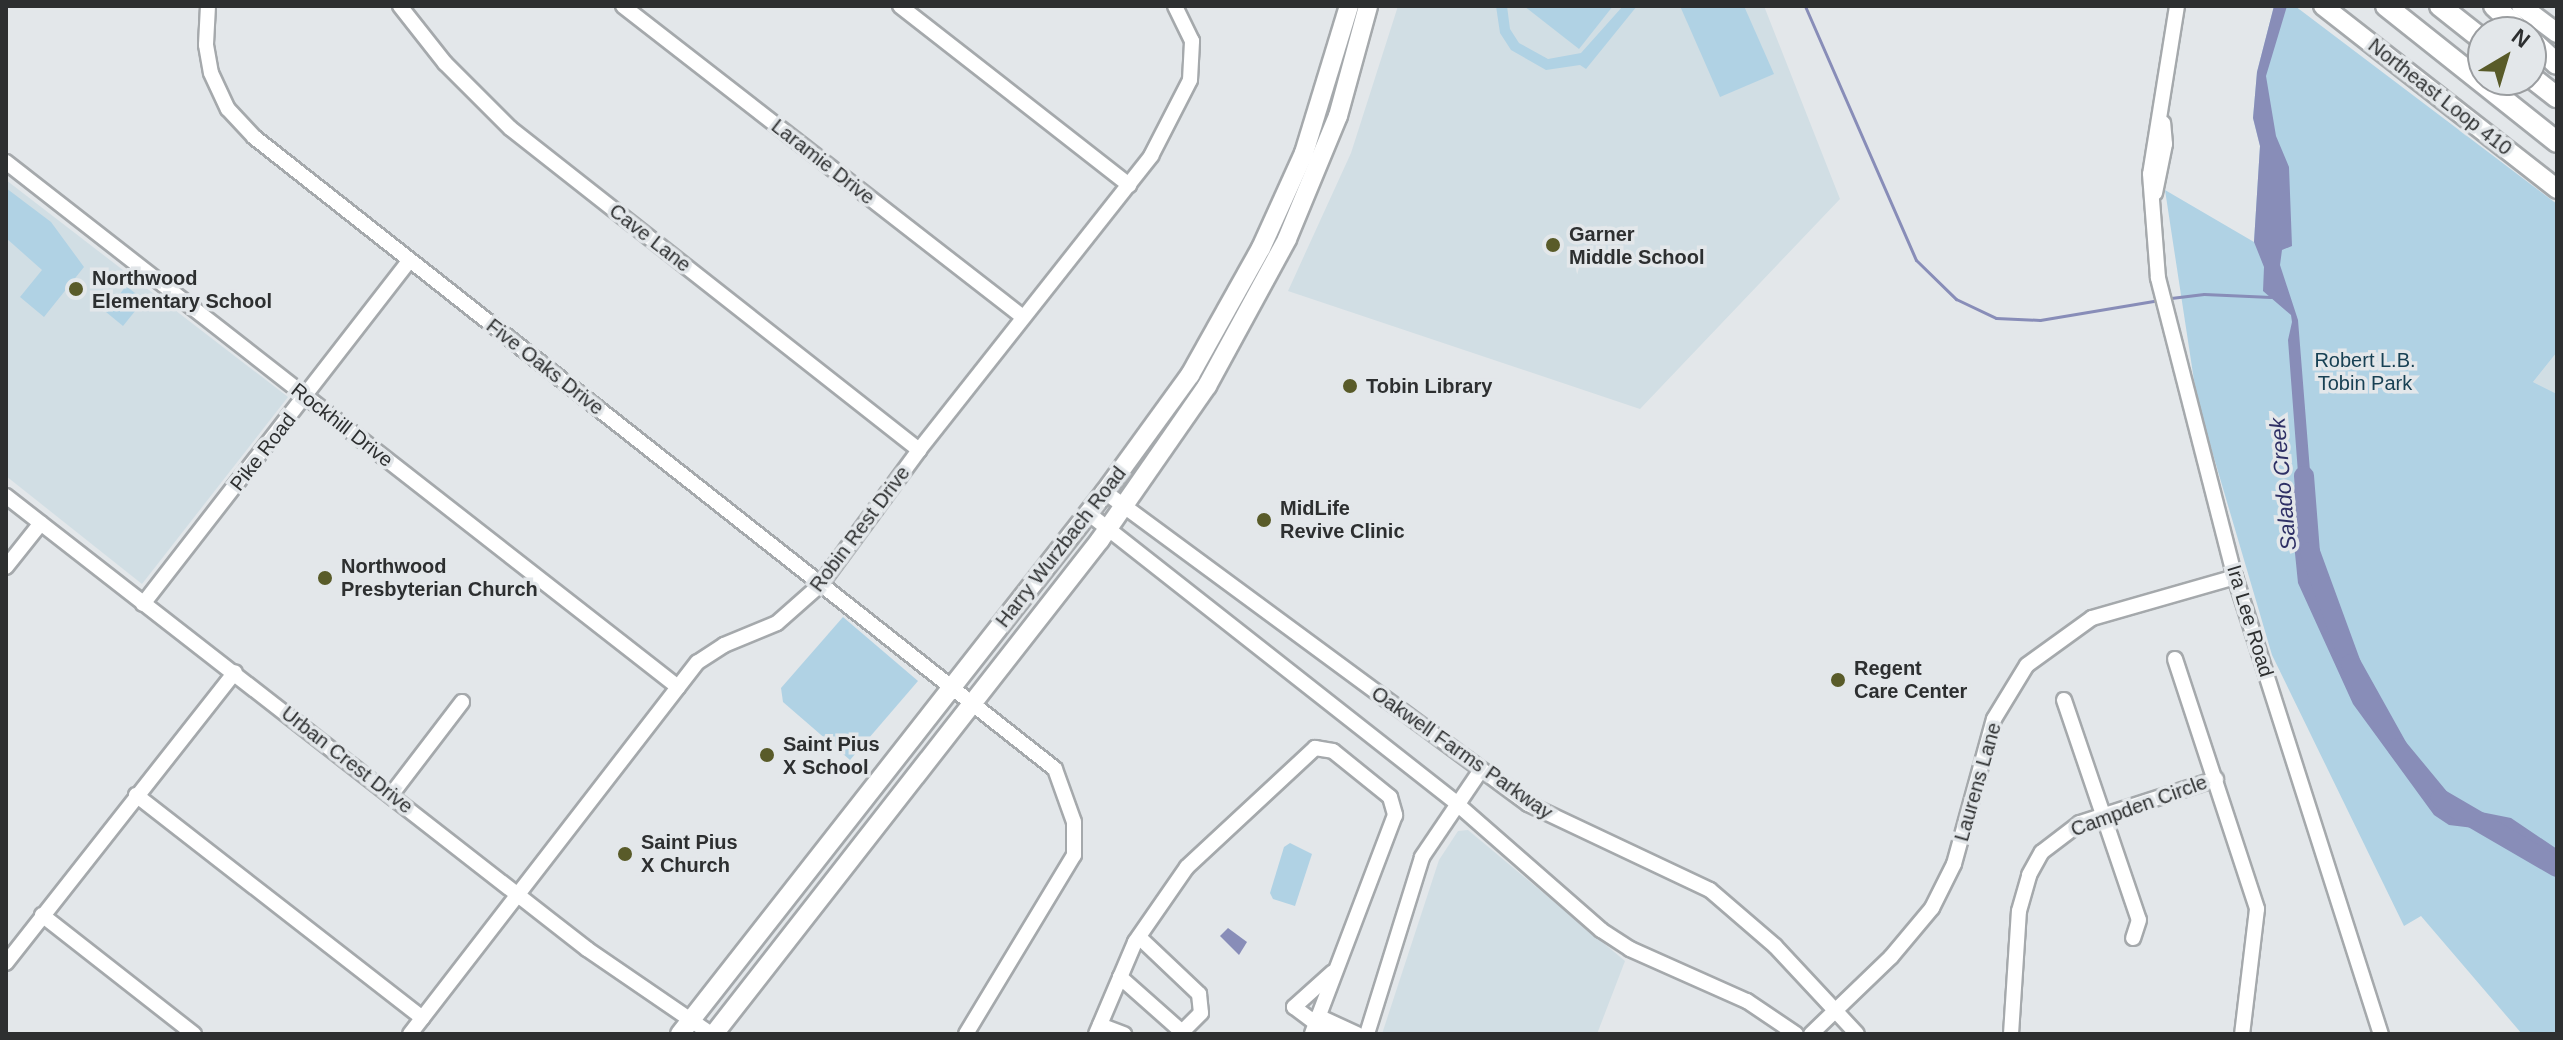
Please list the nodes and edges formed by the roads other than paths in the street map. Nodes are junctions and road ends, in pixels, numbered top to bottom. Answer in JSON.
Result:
{"nodes":[{"id":1,"x":208,"y":6,"type":"edge"},
{"id":2,"x":400,"y":6,"type":"edge"},
{"id":3,"x":623,"y":6,"type":"edge"},
{"id":4,"x":900,"y":6,"type":"edge"},
{"id":5,"x":1175,"y":6,"type":"edge"},
{"id":6,"x":1349,"y":6,"type":"edge"},
{"id":7,"x":1368,"y":6,"type":"edge"},
{"id":8,"x":2177,"y":6,"type":"edge"},
{"id":9,"x":2323,"y":6,"type":"edge"},
{"id":10,"x":2386,"y":6,"type":"edge"},
{"id":11,"x":2440,"y":6,"type":"edge"},
{"id":12,"x":2521,"y":6,"type":"edge"},
{"id":13,"x":2467,"y":28,"type":"edge"},
{"id":14,"x":2557,"y":33,"type":"edge"},
{"id":15,"x":2533,"y":124,"type":"junction"},
{"id":16,"x":2557,"y":142,"type":"edge"},
{"id":17,"x":2557,"y":159,"type":"edge"},
{"id":18,"x":6,"y":162,"type":"edge"},
{"id":19,"x":1129,"y":185,"type":"junction"},
{"id":20,"x":2557,"y":189,"type":"edge"},
{"id":21,"x":1293,"y":200,"type":"junction"},
{"id":22,"x":410,"y":260,"type":"junction"},
{"id":23,"x":1023,"y":317,"type":"junction"},
{"id":24,"x":1219,"y":347,"type":"junction"},
{"id":25,"x":1190,"y":375,"type":"junction"},
{"id":26,"x":1207,"y":386,"type":"junction"},
{"id":27,"x":306,"y":397,"type":"junction"},
{"id":28,"x":919,"y":450,"type":"junction"},
{"id":29,"x":1105,"y":492,"type":"junction"},
{"id":30,"x":6,"y":496,"type":"edge"},
{"id":31,"x":1125,"y":508,"type":"junction"},
{"id":32,"x":1088,"y":513,"type":"junction"},
{"id":33,"x":41,"y":523,"type":"junction"},
{"id":34,"x":1109,"y":529,"type":"junction"},
{"id":35,"x":6,"y":567,"type":"edge"},
{"id":36,"x":2235,"y":577,"type":"junction"},
{"id":37,"x":820,"y":585,"type":"junction"},
{"id":38,"x":143,"y":604,"type":"junction"},
{"id":39,"x":2175,"y":659,"type":"dead end"},
{"id":40,"x":235,"y":672,"type":"junction"},
{"id":41,"x":953,"y":684,"type":"junction"},
{"id":42,"x":678,"y":687,"type":"junction"},
{"id":43,"x":2064,"y":700,"type":"dead end"},
{"id":44,"x":974,"y":701,"type":"junction"},
{"id":45,"x":462,"y":702,"type":"dead end"},
{"id":46,"x":1481,"y":770,"type":"junction"},
{"id":47,"x":2216,"y":779,"type":"junction"},
{"id":48,"x":136,"y":795,"type":"junction"},
{"id":49,"x":391,"y":795,"type":"junction"},
{"id":50,"x":1456,"y":803,"type":"junction"},
{"id":51,"x":2103,"y":816,"type":"junction"},
{"id":52,"x":518,"y":895,"type":"junction"},
{"id":53,"x":42,"y":915,"type":"junction"},
{"id":54,"x":1139,"y":937,"type":"junction"},
{"id":55,"x":2133,"y":938,"type":"dead end"},
{"id":56,"x":6,"y":963,"type":"edge"},
{"id":57,"x":1333,"y":972,"type":"junction"},
{"id":58,"x":1120,"y":977,"type":"junction"},
{"id":59,"x":1837,"y":1009,"type":"junction"},
{"id":60,"x":422,"y":1018,"type":"junction"},
{"id":61,"x":692,"y":1019,"type":"junction"},
{"id":62,"x":1315,"y":1026,"type":"edge"},
{"id":63,"x":1098,"y":1029,"type":"edge"},
{"id":64,"x":1181,"y":1033,"type":"edge"},
{"id":65,"x":194,"y":1034,"type":"edge"},
{"id":66,"x":410,"y":1034,"type":"edge"},
{"id":67,"x":680,"y":1034,"type":"edge"},
{"id":68,"x":712,"y":1034,"type":"edge"},
{"id":69,"x":966,"y":1034,"type":"edge"},
{"id":70,"x":1124,"y":1034,"type":"edge"},
{"id":71,"x":1330,"y":1034,"type":"edge"},
{"id":72,"x":1357,"y":1034,"type":"edge"},
{"id":73,"x":1367,"y":1034,"type":"edge"},
{"id":74,"x":1796,"y":1034,"type":"edge"},
{"id":75,"x":1811,"y":1034,"type":"edge"},
{"id":76,"x":1857,"y":1034,"type":"edge"},
{"id":77,"x":2011,"y":1034,"type":"edge"},
{"id":78,"x":2242,"y":1034,"type":"edge"},
{"id":79,"x":2381,"y":1034,"type":"edge"}],
"edges":[{"from":1,"to":22,"type":"street","name":"Five Oaks Drive"},
{"from":2,"to":28,"type":"street","name":"Cave Lane"},
{"from":3,"to":23,"type":"street","name":"Laramie Drive"},
{"from":4,"to":19,"type":"street"},
{"from":5,"to":19,"type":"street","name":"Robin Rest Drive"},
{"from":6,"to":21,"type":"main road","name":"Harry Wurzbach Road"},
{"from":7,"to":21,"type":"main road","name":"Harry Wurzbach Road"},
{"from":8,"to":36,"type":"street","name":"Ira Lee Road"},
{"from":9,"to":20,"type":"main road","name":"Northeast Loop 410"},
{"from":10,"to":15,"type":"highway"},
{"from":11,"to":13,"type":"highway"},
{"from":12,"to":14,"type":"main road"},
{"from":15,"to":16,"type":"highway"},
{"from":15,"to":17,"type":"highway"},
{"from":18,"to":27,"type":"street","name":"Rockhill Drive"},
{"from":19,"to":23,"type":"street","name":"Robin Rest Drive"},
{"from":21,"to":24,"type":"main road","name":"Harry Wurzbach Road"},
{"from":22,"to":27,"type":"street","name":"Pike Road"},
{"from":22,"to":37,"type":"street","name":"Five Oaks Drive"},
{"from":23,"to":28,"type":"street","name":"Robin Rest Drive"},
{"from":24,"to":25,"type":"main road","name":"Harry Wurzbach Road"},
{"from":24,"to":26,"type":"main road","name":"Harry Wurzbach Road"},
{"from":25,"to":26,"type":"street"},
{"from":25,"to":29,"type":"main road","name":"Harry Wurzbach Road"},
{"from":26,"to":31,"type":"main road","name":"Harry Wurzbach Road"},
{"from":27,"to":38,"type":"street","name":"Pike Road"},
{"from":27,"to":42,"type":"street","name":"Rockhill Drive"},
{"from":28,"to":37,"type":"street","name":"Robin Rest Drive"},
{"from":29,"to":31,"type":"street","name":"Oakwell Farms Parkway"},
{"from":29,"to":32,"type":"main road","name":"Harry Wurzbach Road"},
{"from":30,"to":33,"type":"street","name":"Urban Crest Drive"},
{"from":31,"to":34,"type":"main road","name":"Harry Wurzbach Road"},
{"from":31,"to":46,"type":"street","name":"Oakwell Farms Parkway"},
{"from":32,"to":34,"type":"street","name":"Oakwell Farms Parkway"},
{"from":32,"to":41,"type":"main road","name":"Harry Wurzbach Road"},
{"from":33,"to":35,"type":"street"},
{"from":33,"to":38,"type":"street","name":"Urban Crest Drive"},
{"from":34,"to":44,"type":"main road","name":"Harry Wurzbach Road"},
{"from":34,"to":50,"type":"street","name":"Oakwell Farms Parkway"},
{"from":36,"to":59,"type":"street","name":"Laurens Lane"},
{"from":36,"to":79,"type":"street","name":"Ira Lee Road"},
{"from":37,"to":41,"type":"street","name":"Five Oaks Drive"},
{"from":37,"to":42,"type":"street","name":"Robin Rest Drive"},
{"from":38,"to":40,"type":"street","name":"Urban Crest Drive"},
{"from":39,"to":47,"type":"street"},
{"from":40,"to":48,"type":"street"},
{"from":40,"to":49,"type":"street","name":"Urban Crest Drive"},
{"from":41,"to":44,"type":"street","name":"Five Oaks Drive"},
{"from":41,"to":61,"type":"main road","name":"Harry Wurzbach Road"},
{"from":42,"to":52,"type":"street","name":"Robin Rest Drive"},
{"from":43,"to":51,"type":"street"},
{"from":44,"to":68,"type":"main road","name":"Harry Wurzbach Road"},
{"from":44,"to":69,"type":"street","name":"Five Oaks Drive"},
{"from":45,"to":49,"type":"street"},
{"from":46,"to":50,"type":"street"},
{"from":46,"to":59,"type":"street","name":"Oakwell Farms Parkway"},
{"from":47,"to":51,"type":"street","name":"Campden Circle"},
{"from":47,"to":78,"type":"street","name":"Campden Circle"},
{"from":48,"to":53,"type":"street"},
{"from":48,"to":60,"type":"street"},
{"from":49,"to":52,"type":"street","name":"Urban Crest Drive"},
{"from":50,"to":73,"type":"street"},
{"from":50,"to":74,"type":"street","name":"Oakwell Farms Parkway"},
{"from":51,"to":55,"type":"street"},
{"from":51,"to":77,"type":"street","name":"Campden Circle"},
{"from":52,"to":60,"type":"street","name":"Robin Rest Drive"},
{"from":52,"to":61,"type":"street","name":"Urban Crest Drive"},
{"from":53,"to":56,"type":"street"},
{"from":53,"to":65,"type":"street"},
{"from":54,"to":57,"type":"street"},
{"from":54,"to":58,"type":"street"},
{"from":54,"to":64,"type":"street"},
{"from":57,"to":62,"type":"street"},
{"from":57,"to":62,"type":"street"},
{"from":58,"to":63,"type":"street"},
{"from":58,"to":64,"type":"street"},
{"from":59,"to":75,"type":"street","name":"Laurens Lane"},
{"from":59,"to":76,"type":"street","name":"Oakwell Farms Parkway"},
{"from":60,"to":66,"type":"street","name":"Robin Rest Drive"},
{"from":61,"to":67,"type":"main road","name":"Harry Wurzbach Road"},
{"from":61,"to":68,"type":"street","name":"Urban Crest Drive"},
{"from":62,"to":71,"type":"street"},
{"from":62,"to":72,"type":"street"},
{"from":63,"to":70,"type":"street"}]}
